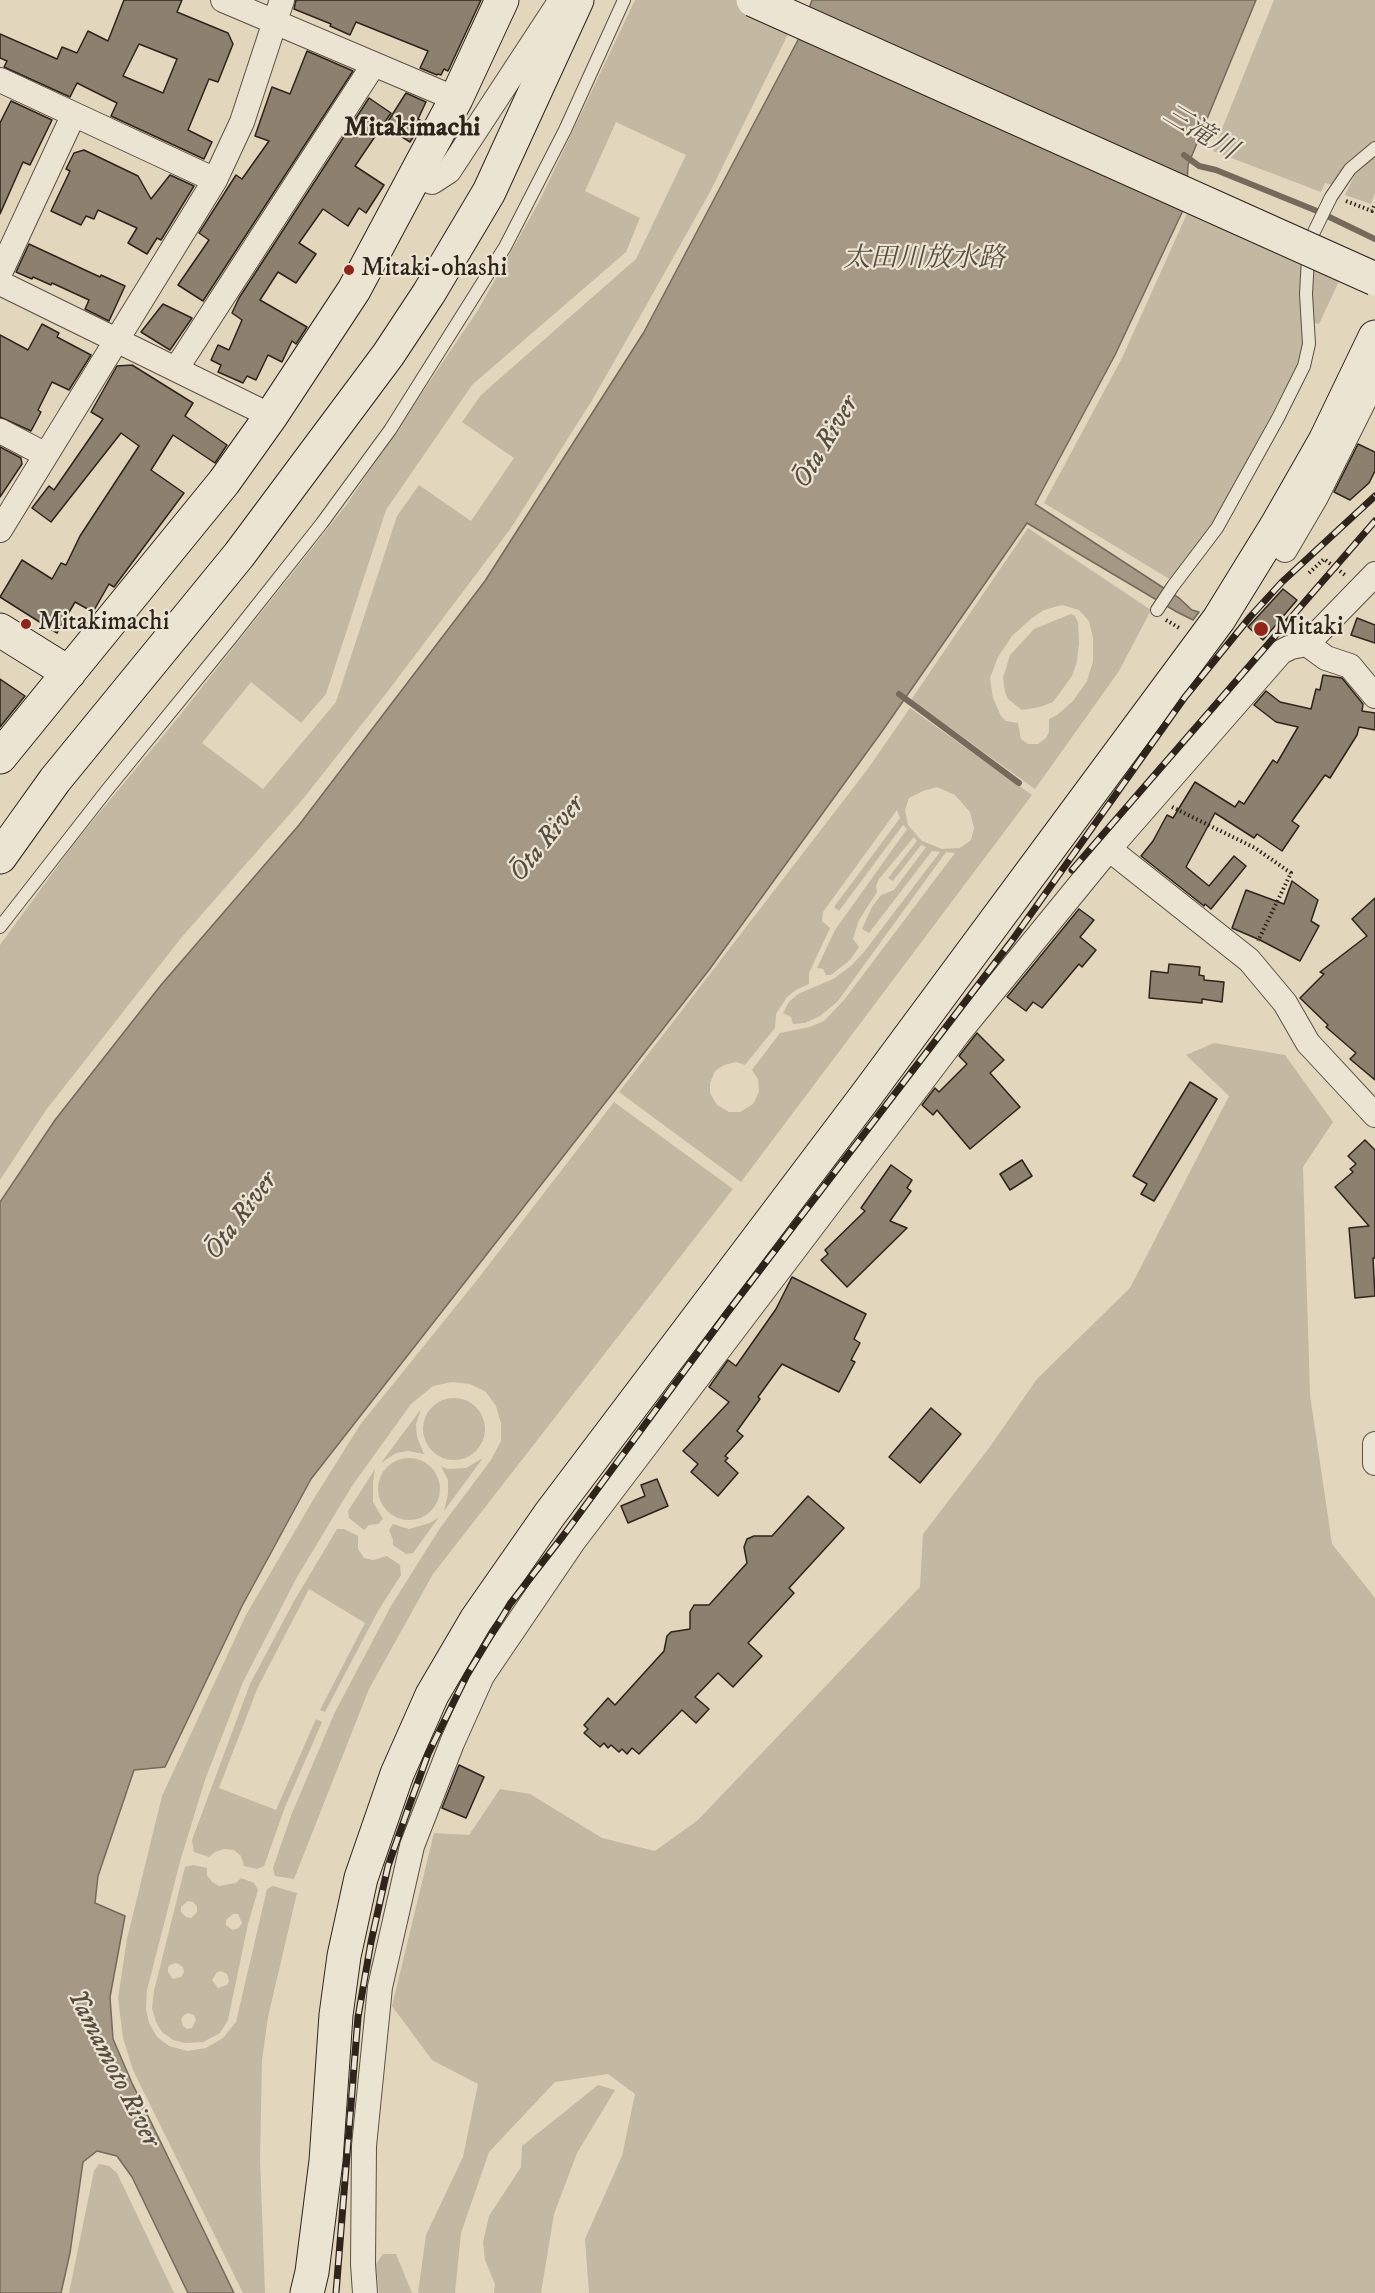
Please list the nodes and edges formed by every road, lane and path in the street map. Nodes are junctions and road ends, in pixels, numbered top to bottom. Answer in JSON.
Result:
{"nodes":[{"id":1,"x":224,"y":0,"type":"edge"},
{"id":2,"x":502,"y":0,"type":"edge"},
{"id":3,"x":561,"y":0,"type":"edge"},
{"id":4,"x":577,"y":0,"type":"edge"},
{"id":5,"x":624,"y":0,"type":"edge"},
{"id":6,"x":753,"y":0,"type":"edge"},
{"id":7,"x":279,"y":11,"type":"edge"},
{"id":8,"x":374,"y":64,"type":"junction"},
{"id":9,"x":0,"y":80,"type":"edge"},
{"id":10,"x":456,"y":99,"type":"junction"},
{"id":11,"x":73,"y":116,"type":"junction"},
{"id":12,"x":1375,"y":148,"type":"edge"},
{"id":13,"x":415,"y":176,"type":"junction"},
{"id":14,"x":215,"y":180,"type":"junction"},
{"id":15,"x":1331,"y":196,"type":"junction"},
{"id":16,"x":1375,"y":204,"type":"edge"},
{"id":17,"x":0,"y":273,"type":"edge"},
{"id":18,"x":1375,"y":279,"type":"edge"},
{"id":19,"x":0,"y":283,"type":"edge"},
{"id":20,"x":1375,"y":337,"type":"edge"},
{"id":21,"x":118,"y":341,"type":"junction"},
{"id":22,"x":176,"y":369,"type":"junction"},
{"id":23,"x":1375,"y":380,"type":"edge"},
{"id":24,"x":271,"y":416,"type":"junction"},
{"id":25,"x":0,"y":431,"type":"edge"},
{"id":26,"x":46,"y":455,"type":"junction"},
{"id":27,"x":0,"y":530,"type":"edge"},
{"id":28,"x":1285,"y":550,"type":"dead end"},
{"id":29,"x":1309,"y":573,"type":"dead end"},
{"id":30,"x":1368,"y":581,"type":"edge"},
{"id":31,"x":1156,"y":610,"type":"dead end"},
{"id":32,"x":0,"y":630,"type":"edge"},
{"id":33,"x":1307,"y":644,"type":"junction"},
{"id":34,"x":69,"y":673,"type":"junction"},
{"id":35,"x":1375,"y":696,"type":"edge"},
{"id":36,"x":0,"y":758,"type":"edge"},
{"id":37,"x":1154,"y":797,"type":"junction"},
{"id":38,"x":1109,"y":849,"type":"junction"},
{"id":39,"x":0,"y":856,"type":"edge"},
{"id":40,"x":0,"y":927,"type":"edge"},
{"id":41,"x":1249,"y":960,"type":"junction"},
{"id":42,"x":1375,"y":1115,"type":"edge"},
{"id":43,"x":1375,"y":1444,"type":"edge"},
{"id":44,"x":1375,"y":1463,"type":"edge"},
{"id":45,"x":307,"y":2293,"type":"edge"},
{"id":46,"x":365,"y":2293,"type":"edge"}],
"edges":[{"from":1,"to":7,"type":"street"},
{"from":2,"to":10,"type":"street"},
{"from":3,"to":13,"type":"street"},
{"from":4,"to":39,"type":"street"},
{"from":5,"to":40,"type":"lane"},
{"from":6,"to":18,"type":"street","bridge":true},
{"from":7,"to":8,"type":"street"},
{"from":7,"to":14,"type":"street"},
{"from":8,"to":10,"type":"street"},
{"from":8,"to":22,"type":"street"},
{"from":9,"to":11,"type":"street"},
{"from":10,"to":13,"type":"street"},
{"from":11,"to":14,"type":"street"},
{"from":11,"to":17,"type":"street"},
{"from":12,"to":15,"type":"lane"},
{"from":13,"to":24,"type":"street"},
{"from":14,"to":21,"type":"street"},
{"from":15,"to":16,"type":"path"},
{"from":15,"to":31,"type":"lane"},
{"from":19,"to":21,"type":"street"},
{"from":20,"to":45,"type":"street"},
{"from":21,"to":22,"type":"street"},
{"from":21,"to":26,"type":"street"},
{"from":22,"to":24,"type":"street"},
{"from":23,"to":28,"type":"street"},
{"from":24,"to":34,"type":"street"},
{"from":25,"to":26,"type":"street"},
{"from":26,"to":27,"type":"street"},
{"from":29,"to":30,"type":"path"},
{"from":30,"to":33,"type":"street"},
{"from":32,"to":34,"type":"street"},
{"from":33,"to":35,"type":"street"},
{"from":33,"to":37,"type":"street"},
{"from":34,"to":36,"type":"street"},
{"from":37,"to":38,"type":"street"},
{"from":37,"to":41,"type":"path"},
{"from":38,"to":41,"type":"street"},
{"from":38,"to":46,"type":"street"},
{"from":41,"to":42,"type":"street"},
{"from":43,"to":44,"type":"street"}]}
